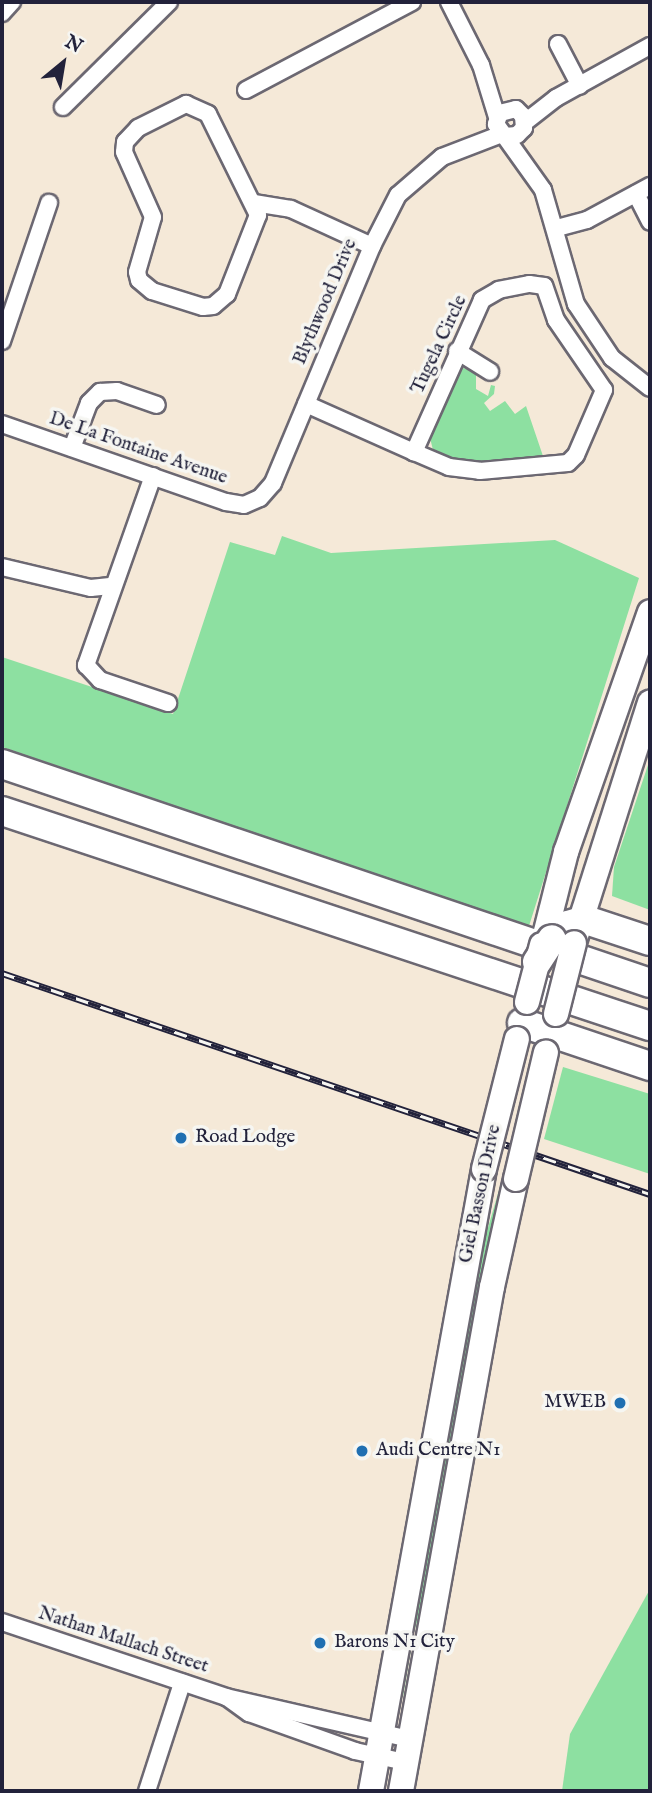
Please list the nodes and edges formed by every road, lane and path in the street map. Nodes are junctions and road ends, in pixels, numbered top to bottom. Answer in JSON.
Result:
{"nodes":[{"id":1,"x":12,"y":2,"type":"edge"},
{"id":2,"x":412,"y":2,"type":"edge"},
{"id":3,"x":449,"y":2,"type":"edge"},
{"id":4,"x":162,"y":3,"type":"edge"},
{"id":5,"x":2,"y":13,"type":"edge"},
{"id":6,"x":558,"y":44,"type":"dead end"},
{"id":7,"x":650,"y":46,"type":"edge"},
{"id":8,"x":481,"y":65,"type":"junction"},
{"id":9,"x":580,"y":86,"type":"junction"},
{"id":10,"x":246,"y":90,"type":"dead end"},
{"id":11,"x":556,"y":98,"type":"junction"},
{"id":12,"x":63,"y":107,"type":"dead end"},
{"id":13,"x":514,"y":108,"type":"junction"},
{"id":14,"x":524,"y":126,"type":"junction"},
{"id":15,"x":500,"y":127,"type":"junction"},
{"id":16,"x":532,"y":168,"type":"junction"},
{"id":17,"x":643,"y":190,"type":"edge"},
{"id":18,"x":48,"y":203,"type":"dead end"},
{"id":19,"x":254,"y":203,"type":"junction"},
{"id":20,"x":650,"y":222,"type":"edge"},
{"id":21,"x":557,"y":228,"type":"junction"},
{"id":22,"x":372,"y":246,"type":"junction"},
{"id":23,"x":2,"y":341,"type":"edge"},
{"id":24,"x":457,"y":351,"type":"junction"},
{"id":25,"x":490,"y":372,"type":"dead end"},
{"id":26,"x":650,"y":388,"type":"edge"},
{"id":27,"x":306,"y":404,"type":"junction"},
{"id":28,"x":157,"y":405,"type":"dead end"},
{"id":29,"x":2,"y":424,"type":"edge"},
{"id":30,"x":72,"y":448,"type":"junction"},
{"id":31,"x":414,"y":452,"type":"junction"},
{"id":32,"x":153,"y":476,"type":"junction"},
{"id":33,"x":260,"y":498,"type":"joint"},
{"id":34,"x":2,"y":568,"type":"edge"},
{"id":35,"x":110,"y":586,"type":"junction"},
{"id":36,"x":650,"y":612,"type":"edge"},
{"id":37,"x":168,"y":703,"type":"dead end"},
{"id":38,"x":650,"y":703,"type":"edge"},
{"id":39,"x":2,"y":764,"type":"edge"},
{"id":40,"x":2,"y":811,"type":"edge"},
{"id":41,"x":563,"y":934,"type":"junction"},
{"id":42,"x":650,"y":941,"type":"edge"},
{"id":43,"x":537,"y":962,"type":"joint"},
{"id":44,"x":650,"y":983,"type":"edge"},
{"id":45,"x":522,"y":1021,"type":"junction"},
{"id":46,"x":650,"y":1027,"type":"edge"},
{"id":47,"x":551,"y":1033,"type":"junction"},
{"id":48,"x":650,"y":1066,"type":"edge"},
{"id":49,"x":4,"y":1623,"type":"edge"},
{"id":50,"x":182,"y":1683,"type":"junction"},
{"id":51,"x":226,"y":1696,"type":"junction"},
{"id":52,"x":379,"y":1745,"type":"junction"},
{"id":53,"x":407,"y":1750,"type":"junction"},
{"id":54,"x":147,"y":1791,"type":"edge"},
{"id":55,"x":372,"y":1791,"type":"edge"},
{"id":56,"x":401,"y":1791,"type":"edge"}],
"edges":[{"from":1,"to":5,"type":"street"},
{"from":2,"to":10,"type":"street"},
{"from":3,"to":8,"type":"street"},
{"from":4,"to":12,"type":"street"},
{"from":6,"to":9,"type":"street"},
{"from":7,"to":9,"type":"street"},
{"from":8,"to":13,"type":"street"},
{"from":8,"to":15,"type":"street"},
{"from":9,"to":11,"type":"street"},
{"from":11,"to":13,"type":"street"},
{"from":11,"to":14,"type":"street"},
{"from":13,"to":14,"type":"street"},
{"from":13,"to":15,"type":"street"},
{"from":14,"to":15,"type":"street"},
{"from":14,"to":16,"type":"street"},
{"from":15,"to":16,"type":"street"},
{"from":15,"to":22,"type":"street","name":"Blythwood Drive"},
{"from":16,"to":21,"type":"street"},
{"from":17,"to":20,"type":"street"},
{"from":17,"to":21,"type":"street"},
{"from":18,"to":23,"type":"street"},
{"from":19,"to":19,"type":"street"},
{"from":19,"to":22,"type":"street"},
{"from":21,"to":26,"type":"street"},
{"from":22,"to":27,"type":"street","name":"Blythwood Drive"},
{"from":24,"to":25,"type":"street"},
{"from":24,"to":31,"type":"street","name":"Tugela Circle"},
{"from":24,"to":31,"type":"street","name":"Tugela Circle"},
{"from":27,"to":31,"type":"street","name":"Tugela Circle"},
{"from":27,"to":33,"type":"street","name":"Blythwood Drive"},
{"from":28,"to":30,"type":"street"},
{"from":29,"to":30,"type":"street","name":"De La Fontaine Avenue"},
{"from":30,"to":32,"type":"street","name":"De La Fontaine Avenue"},
{"from":32,"to":33,"type":"street","name":"De La Fontaine Avenue"},
{"from":32,"to":35,"type":"street"},
{"from":34,"to":35,"type":"street"},
{"from":35,"to":37,"type":"street"},
{"from":36,"to":41,"type":"main road","name":"Giel Basson Drive"},
{"from":38,"to":41,"type":"main road","name":"Giel Basson Drive"},
{"from":39,"to":44,"type":"highway"},
{"from":40,"to":46,"type":"highway"},
{"from":41,"to":42,"type":"highway"},
{"from":41,"to":43,"type":"highway","bridge":true},
{"from":41,"to":47,"type":"main road","name":"Giel Basson Drive","bridge":true},
{"from":43,"to":45,"type":"main road","name":"Giel Basson Drive","bridge":true},
{"from":45,"to":47,"type":"highway"},
{"from":45,"to":52,"type":"main road","name":"Giel Basson Drive","bridge":true},
{"from":47,"to":48,"type":"highway"},
{"from":47,"to":53,"type":"main road","name":"Giel Basson Drive","bridge":true},
{"from":49,"to":50,"type":"street","name":"Nathan Mallach Street"},
{"from":50,"to":51,"type":"street","name":"Nathan Mallach Street"},
{"from":50,"to":54,"type":"street"},
{"from":51,"to":52,"type":"street","name":"Nathan Mallach Street"},
{"from":51,"to":52,"type":"street","name":"Nathan Mallach Street"},
{"from":52,"to":53,"type":"street","name":"Nathan Mallach Street"},
{"from":52,"to":53,"type":"street","name":"Nathan Mallach Street"},
{"from":52,"to":55,"type":"main road","name":"Giel Basson Drive"},
{"from":53,"to":56,"type":"main road","name":"Giel Basson Drive"}]}
